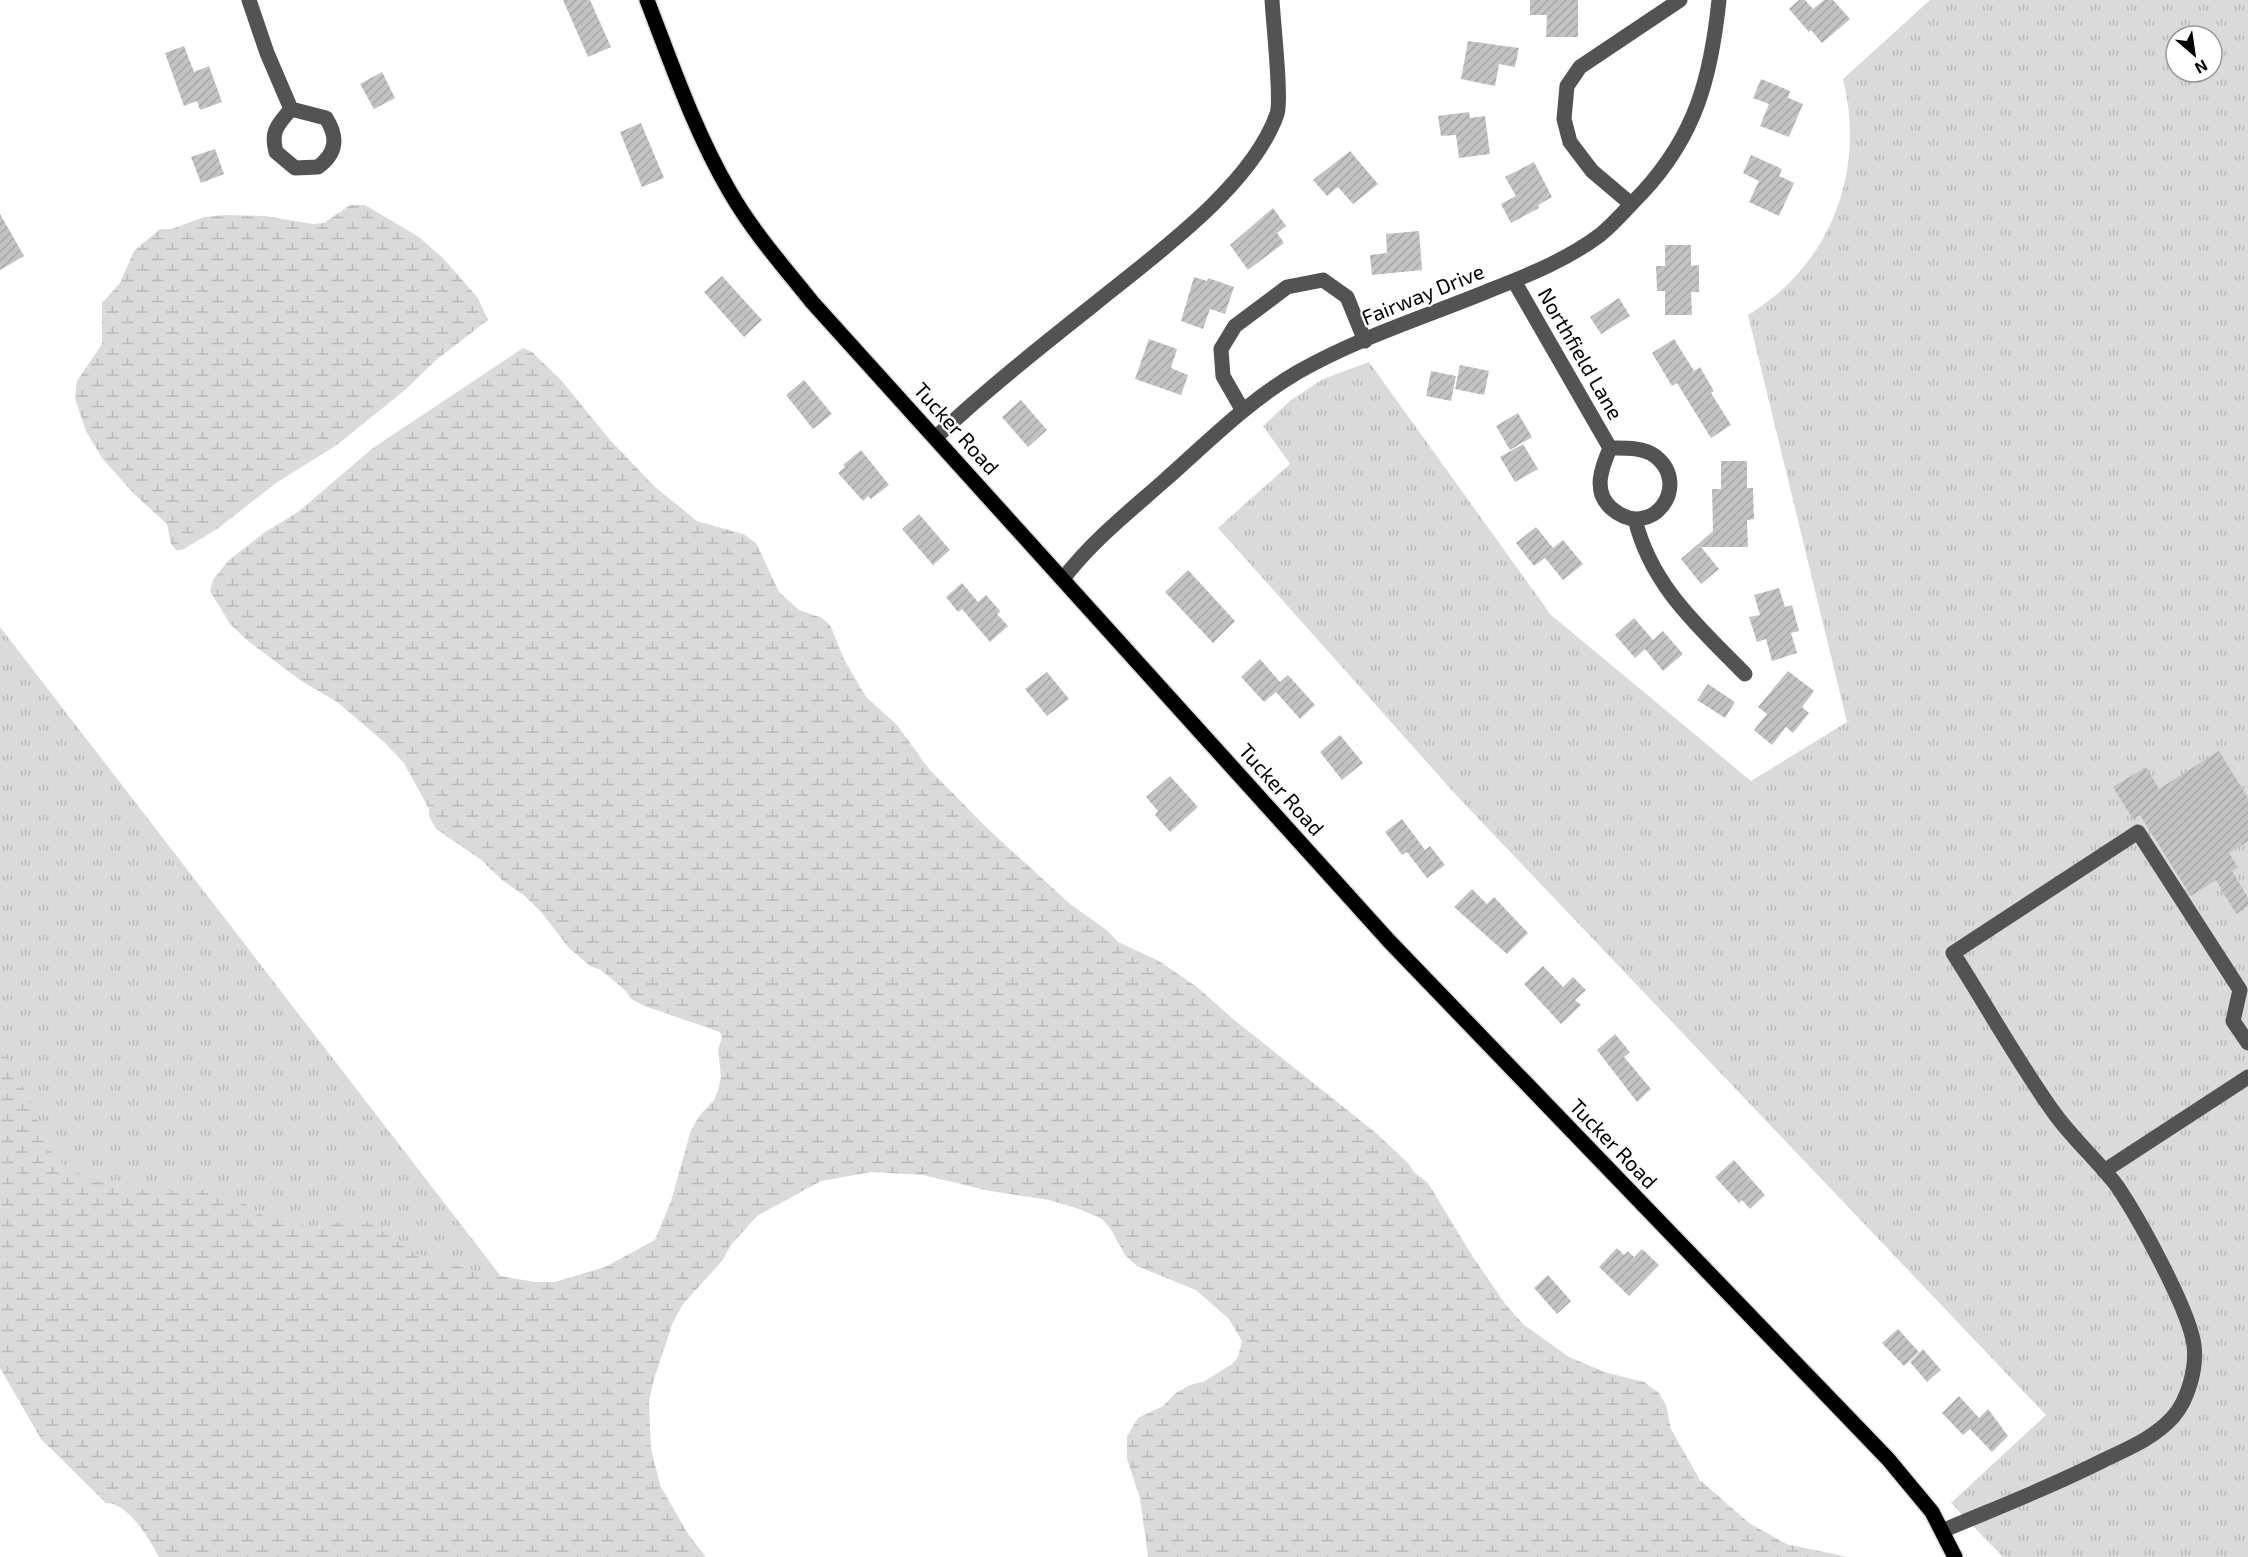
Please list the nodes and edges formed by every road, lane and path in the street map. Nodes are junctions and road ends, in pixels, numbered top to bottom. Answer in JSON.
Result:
{"nodes":[{"id":1,"x":249,"y":0,"type":"edge"},
{"id":2,"x":647,"y":0,"type":"edge"},
{"id":3,"x":1272,"y":0,"type":"edge"},
{"id":4,"x":1680,"y":0,"type":"edge"},
{"id":5,"x":1719,"y":0,"type":"edge"},
{"id":6,"x":291,"y":109,"type":"junction"},
{"id":7,"x":1631,"y":204,"type":"junction"},
{"id":8,"x":1514,"y":281,"type":"junction"},
{"id":9,"x":1365,"y":341,"type":"junction"},
{"id":10,"x":1243,"y":411,"type":"junction"},
{"id":11,"x":935,"y":438,"type":"junction"},
{"id":12,"x":1610,"y":448,"type":"junction"},
{"id":13,"x":1635,"y":519,"type":"junction"},
{"id":14,"x":1063,"y":579,"type":"junction"},
{"id":15,"x":1745,"y":674,"type":"dead end"},
{"id":16,"x":2248,"y":1043,"type":"edge"},
{"id":17,"x":2248,"y":1077,"type":"edge"},
{"id":18,"x":2104,"y":1171,"type":"junction"},
{"id":19,"x":1942,"y":1531,"type":"junction"},
{"id":20,"x":1955,"y":1557,"type":"edge"}],
"edges":[{"from":1,"to":6,"type":"street"},
{"from":2,"to":11,"type":"main road","name":"Tucker Road"},
{"from":3,"to":11,"type":"street"},
{"from":4,"to":7,"type":"street"},
{"from":5,"to":7,"type":"street","name":"Fairway Drive"},
{"from":6,"to":6,"type":"street"},
{"from":7,"to":8,"type":"street","name":"Fairway Drive"},
{"from":8,"to":9,"type":"street","name":"Fairway Drive"},
{"from":8,"to":12,"type":"street","name":"Northfield Lane"},
{"from":9,"to":10,"type":"street","name":"Fairway Drive"},
{"from":9,"to":10,"type":"street"},
{"from":10,"to":14,"type":"street","name":"Fairway Drive"},
{"from":11,"to":14,"type":"main road","name":"Tucker Road"},
{"from":12,"to":13,"type":"street","name":"Northfield Lane"},
{"from":12,"to":13,"type":"street","name":"Northfield Lane"},
{"from":13,"to":15,"type":"street"},
{"from":14,"to":19,"type":"main road","name":"Tucker Road"},
{"from":16,"to":18,"type":"street"},
{"from":17,"to":18,"type":"street"},
{"from":18,"to":19,"type":"street"},
{"from":19,"to":20,"type":"main road","name":"Tucker Road"}]}
